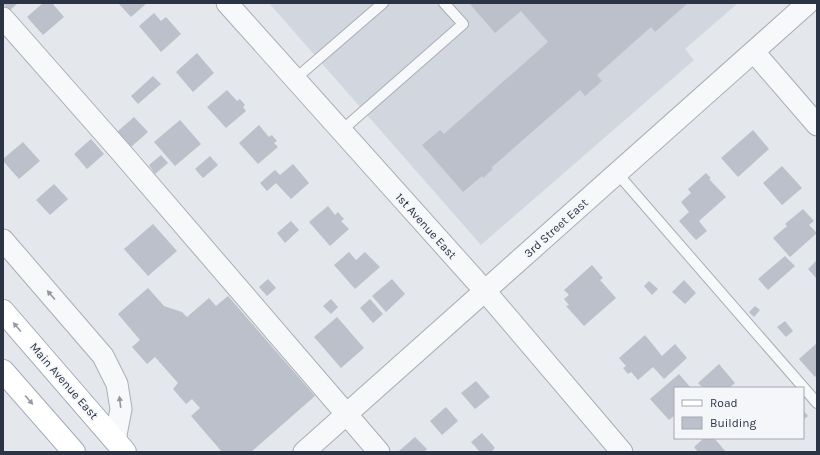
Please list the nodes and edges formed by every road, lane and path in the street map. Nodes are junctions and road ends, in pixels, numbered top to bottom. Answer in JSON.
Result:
{"nodes":[{"id":1,"x":227,"y":3,"type":"edge"},
{"id":2,"x":383,"y":3,"type":"edge"},
{"id":3,"x":444,"y":3,"type":"edge"},
{"id":4,"x":808,"y":3,"type":"edge"},
{"id":5,"x":3,"y":18,"type":"edge"},
{"id":6,"x":754,"y":52,"type":"junction"},
{"id":7,"x":295,"y":79,"type":"junction"},
{"id":8,"x":817,"y":125,"type":"edge"},
{"id":9,"x":341,"y":131,"type":"junction"},
{"id":10,"x":617,"y":173,"type":"junction"},
{"id":11,"x":3,"y":240,"type":"edge"},
{"id":12,"x":485,"y":291,"type":"junction"},
{"id":13,"x":3,"y":311,"type":"edge"},
{"id":14,"x":3,"y":371,"type":"edge"},
{"id":15,"x":804,"y":387,"type":"edge"},
{"id":16,"x":804,"y":387,"type":"edge"},
{"id":17,"x":817,"y":402,"type":"edge"},
{"id":18,"x":347,"y":414,"type":"junction"},
{"id":19,"x":120,"y":446,"type":"edge"},
{"id":20,"x":74,"y":452,"type":"edge"},
{"id":21,"x":304,"y":452,"type":"edge"},
{"id":22,"x":379,"y":452,"type":"edge"},
{"id":23,"x":622,"y":452,"type":"edge"}],
"edges":[{"from":1,"to":7,"type":"street","name":"1st Avenue East"},
{"from":2,"to":7,"type":"lane"},
{"from":3,"to":9,"type":"lane"},
{"from":4,"to":6,"type":"street","name":"3rd Street East"},
{"from":5,"to":18,"type":"street"},
{"from":6,"to":8,"type":"street"},
{"from":6,"to":10,"type":"street","name":"3rd Street East"},
{"from":7,"to":9,"type":"street","name":"1st Avenue East"},
{"from":9,"to":12,"type":"street","name":"1st Avenue East"},
{"from":10,"to":12,"type":"street","name":"3rd Street East"},
{"from":10,"to":16,"type":"lane"},
{"from":19,"to":11,"type":"street","one_way":true},
{"from":12,"to":18,"type":"street","name":"3rd Street East"},
{"from":12,"to":23,"type":"street","name":"1st Avenue East"},
{"from":19,"to":13,"type":"main road","name":"Main Avenue East","one_way":true},
{"from":14,"to":20,"type":"main road","one_way":true},
{"from":15,"to":17,"type":"lane"},
{"from":18,"to":21,"type":"street","name":"3rd Street East"},
{"from":18,"to":22,"type":"street"}]}
